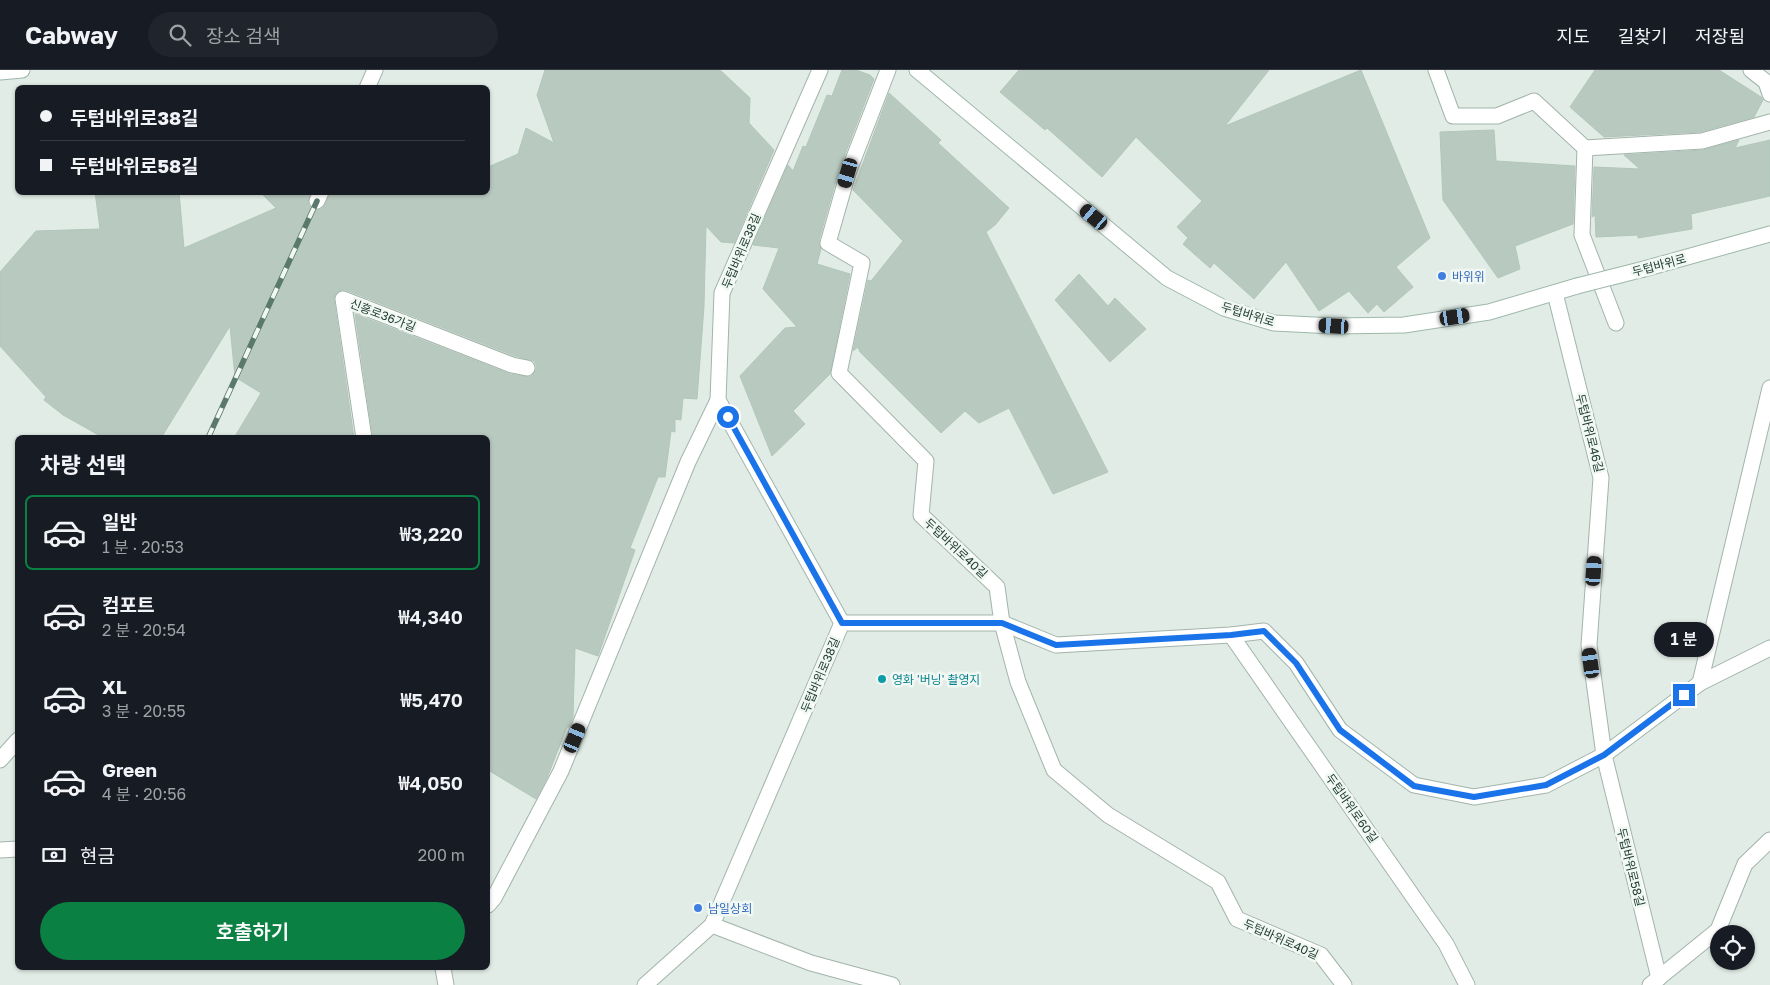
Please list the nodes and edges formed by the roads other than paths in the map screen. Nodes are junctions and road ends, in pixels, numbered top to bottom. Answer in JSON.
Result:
{"nodes":[{"id":1,"x":22,"y":70,"type":"edge"},
{"id":2,"x":375,"y":70,"type":"edge"},
{"id":3,"x":820,"y":70,"type":"edge"},
{"id":4,"x":888,"y":70,"type":"edge"},
{"id":5,"x":917,"y":70,"type":"edge"},
{"id":6,"x":1436,"y":70,"type":"edge"},
{"id":7,"x":1751,"y":70,"type":"edge"},
{"id":8,"x":0,"y":72,"type":"edge"},
{"id":9,"x":368,"y":85,"type":"edge"},
{"id":10,"x":1770,"y":94,"type":"edge"},
{"id":11,"x":1770,"y":122,"type":"edge"},
{"id":12,"x":1585,"y":148,"type":"junction"},
{"id":13,"x":1770,"y":234,"type":"edge"},
{"id":14,"x":1555,"y":293,"type":"junction"},
{"id":15,"x":1616,"y":323,"type":"dead end"},
{"id":16,"x":527,"y":368,"type":"dead end"},
{"id":17,"x":1770,"y":388,"type":"edge"},
{"id":18,"x":718,"y":400,"type":"junction"},
{"id":19,"x":364,"y":435,"type":"edge"},
{"id":20,"x":842,"y":623,"type":"junction"},
{"id":21,"x":1002,"y":623,"type":"junction"},
{"id":22,"x":1231,"y":635,"type":"junction"},
{"id":23,"x":1770,"y":648,"type":"edge"},
{"id":24,"x":1700,"y":683,"type":"junction"},
{"id":25,"x":15,"y":743,"type":"edge"},
{"id":26,"x":1604,"y":755,"type":"junction"},
{"id":27,"x":0,"y":760,"type":"edge"},
{"id":28,"x":1770,"y":840,"type":"edge"},
{"id":29,"x":15,"y":849,"type":"edge"},
{"id":30,"x":0,"y":850,"type":"edge"},
{"id":31,"x":490,"y":903,"type":"edge"},
{"id":32,"x":712,"y":925,"type":"junction"},
{"id":33,"x":444,"y":970,"type":"edge"},
{"id":34,"x":1654,"y":981,"type":"edge"},
{"id":35,"x":446,"y":985,"type":"edge"},
{"id":36,"x":645,"y":985,"type":"edge"},
{"id":37,"x":892,"y":985,"type":"edge"},
{"id":38,"x":1344,"y":985,"type":"edge"},
{"id":39,"x":1467,"y":985,"type":"edge"}],
"edges":[{"from":1,"to":8,"type":"street"},
{"from":2,"to":9,"type":"street"},
{"from":3,"to":18,"type":"street","name":"두텁바위로38길"},
{"from":4,"to":21,"type":"street","name":"두텁바위로40길"},
{"from":5,"to":14,"type":"street","name":"두텁바위로"},
{"from":6,"to":12,"type":"street"},
{"from":7,"to":10,"type":"street"},
{"from":11,"to":12,"type":"street"},
{"from":12,"to":15,"type":"street"},
{"from":13,"to":14,"type":"street","name":"두텁바위로","bridge":true},
{"from":14,"to":26,"type":"street","name":"두텁바위로46길"},
{"from":16,"to":19,"type":"street","name":"신흥로36가길"},
{"from":17,"to":24,"type":"street"},
{"from":18,"to":20,"type":"street","name":"두텁바위로38길"},
{"from":18,"to":31,"type":"street"},
{"from":20,"to":21,"type":"street"},
{"from":20,"to":32,"type":"street","name":"두텁바위로38길"},
{"from":21,"to":22,"type":"street"},
{"from":21,"to":38,"type":"street","name":"두텁바위로40길"},
{"from":22,"to":26,"type":"street"},
{"from":22,"to":39,"type":"street","name":"두텁바위로60길"},
{"from":23,"to":24,"type":"street"},
{"from":24,"to":26,"type":"street"},
{"from":25,"to":27,"type":"street"},
{"from":26,"to":34,"type":"street","name":"두텁바위로58길"},
{"from":28,"to":34,"type":"street"},
{"from":29,"to":30,"type":"street"},
{"from":32,"to":36,"type":"street","name":"두텁바위로38길"},
{"from":32,"to":37,"type":"street"},
{"from":33,"to":35,"type":"street"}]}
